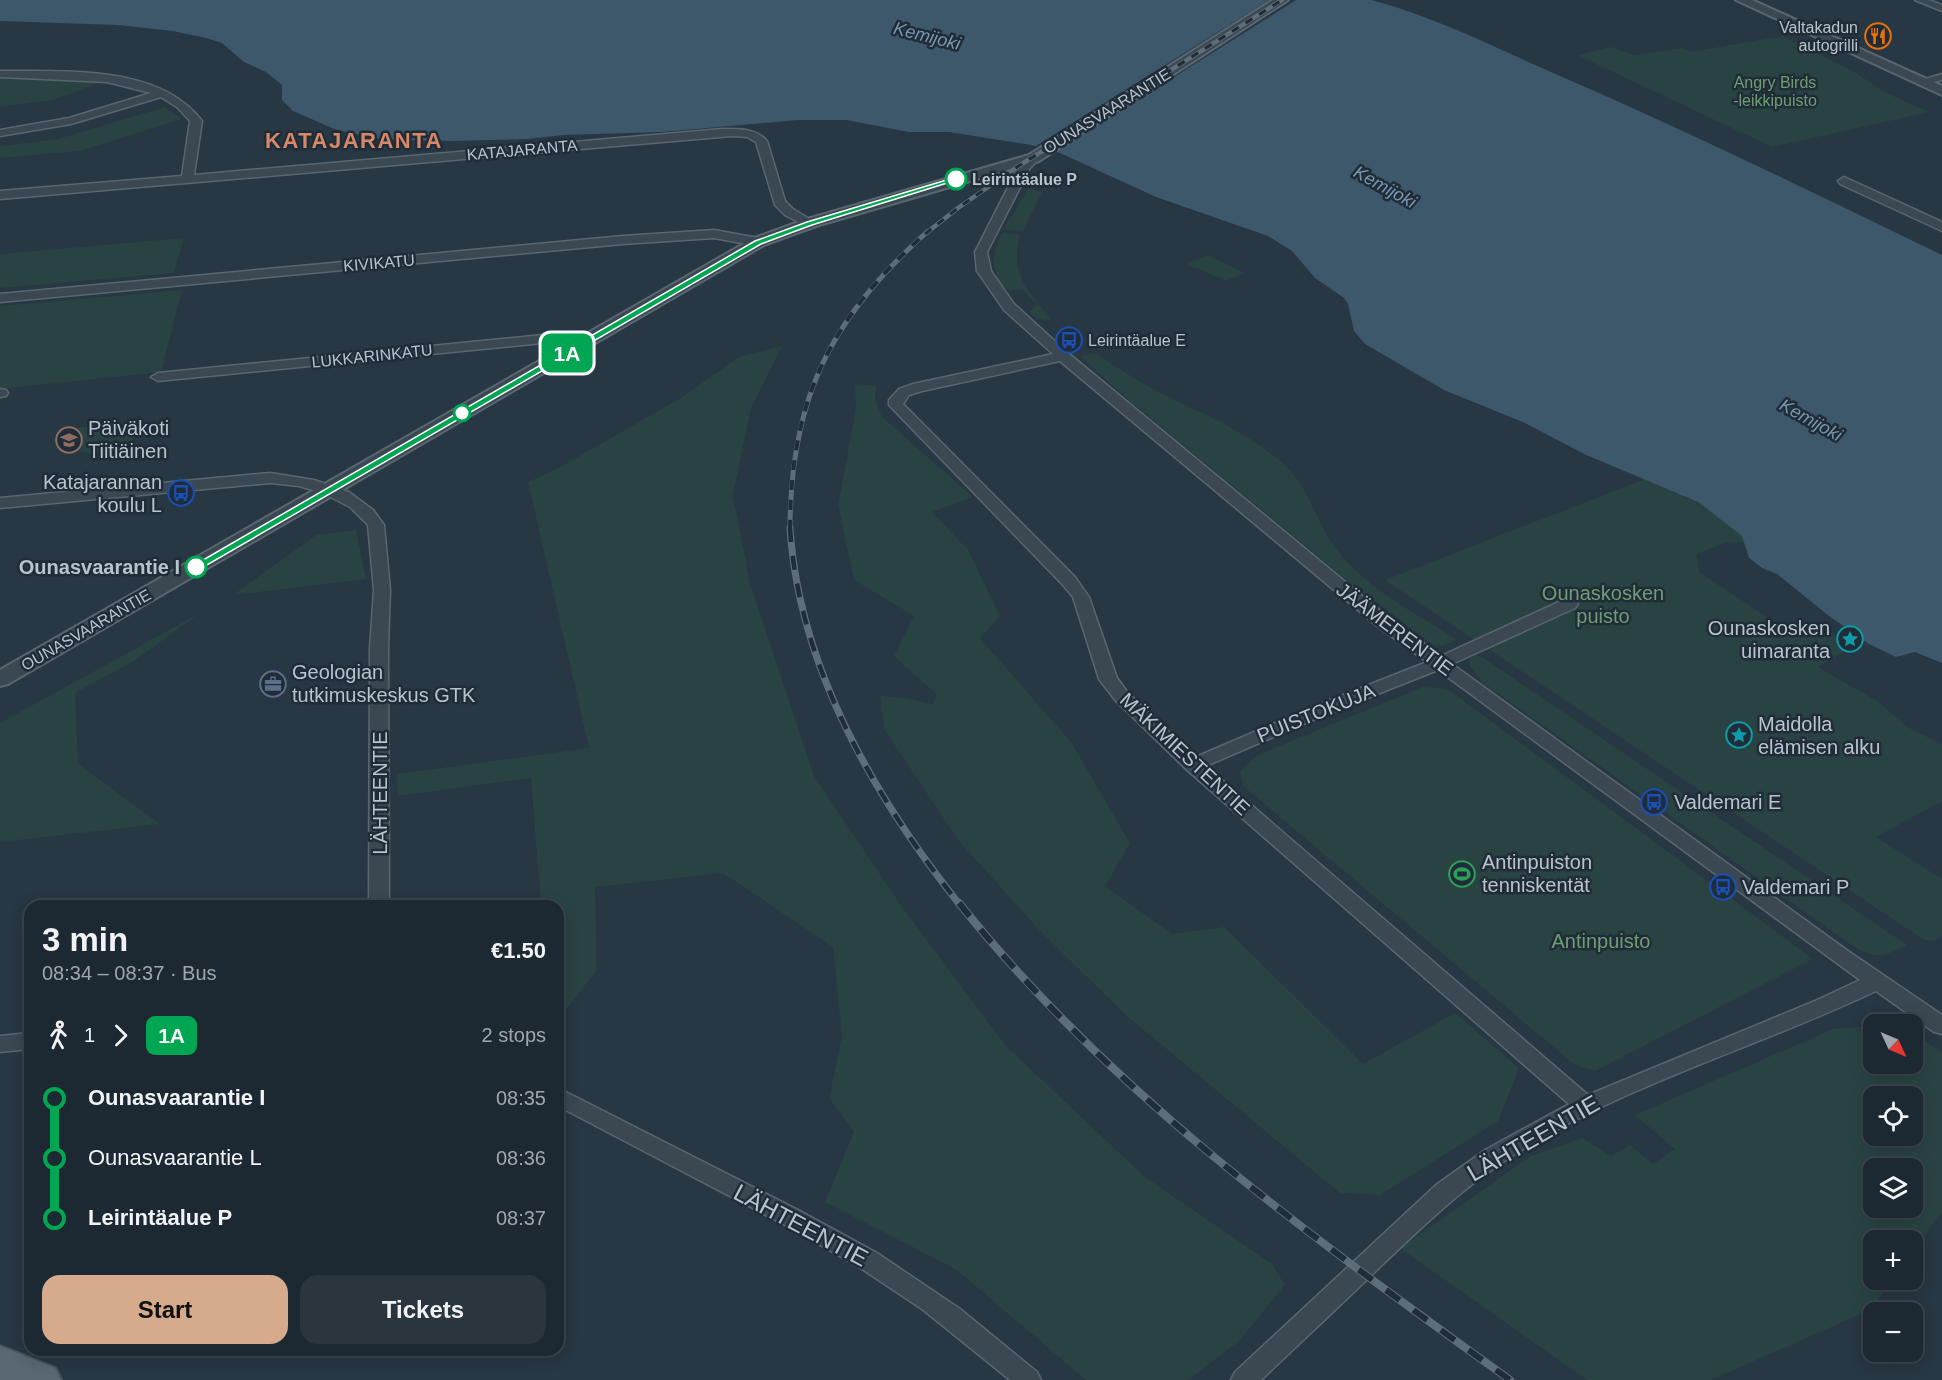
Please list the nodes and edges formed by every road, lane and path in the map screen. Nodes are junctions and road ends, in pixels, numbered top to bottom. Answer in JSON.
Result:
{"nodes":[{"id":1,"x":1282,"y":0,"type":"edge"},
{"id":2,"x":1742,"y":0,"type":"edge"},
{"id":3,"x":1756,"y":0,"type":"edge"},
{"id":4,"x":1920,"y":0,"type":"edge"},
{"id":5,"x":1942,"y":8,"type":"edge"},
{"id":6,"x":0,"y":74,"type":"edge"},
{"id":7,"x":1934,"y":81,"type":"edge"},
{"id":8,"x":1942,"y":91,"type":"edge"},
{"id":9,"x":161,"y":93,"type":"junction"},
{"id":10,"x":0,"y":134,"type":"edge"},
{"id":11,"x":1034,"y":158,"type":"junction"},
{"id":12,"x":986,"y":172,"type":"junction"},
{"id":13,"x":1020,"y":177,"type":"junction"},
{"id":14,"x":188,"y":178,"type":"junction"},
{"id":15,"x":1844,"y":181,"type":"dead end"},
{"id":16,"x":0,"y":195,"type":"edge"},
{"id":17,"x":810,"y":223,"type":"junction"},
{"id":18,"x":1942,"y":227,"type":"edge"},
{"id":19,"x":758,"y":242,"type":"junction"},
{"id":20,"x":0,"y":298,"type":"edge"},
{"id":21,"x":586,"y":343,"type":"junction"},
{"id":22,"x":1063,"y":356,"type":"junction"},
{"id":23,"x":158,"y":377,"type":"dead end"},
{"id":24,"x":329,"y":490,"type":"junction"},
{"id":25,"x":0,"y":503,"type":"edge"},
{"id":26,"x":1569,"y":604,"type":"dead end"},
{"id":27,"x":1440,"y":663,"type":"junction"},
{"id":28,"x":0,"y":679,"type":"edge"},
{"id":29,"x":1193,"y":765,"type":"junction"},
{"id":30,"x":379,"y":900,"type":"edge"},
{"id":31,"x":1877,"y":981,"type":"junction"},
{"id":32,"x":1942,"y":1026,"type":"edge"},
{"id":33,"x":24,"y":1042,"type":"edge"},
{"id":34,"x":0,"y":1044,"type":"edge"},
{"id":35,"x":564,"y":1099,"type":"edge"},
{"id":36,"x":1585,"y":1105,"type":"junction"},
{"id":37,"x":0,"y":1363,"type":"edge"},
{"id":38,"x":40,"y":1380,"type":"edge"},
{"id":39,"x":1028,"y":1380,"type":"edge"},
{"id":40,"x":1244,"y":1380,"type":"edge"}],
"edges":[{"from":1,"to":11,"type":"street","name":"OUNASVAARANTIE"},
{"from":2,"to":7,"type":"street"},
{"from":3,"to":7,"type":"street"},
{"from":4,"to":5,"type":"street"},
{"from":6,"to":9,"type":"street"},
{"from":7,"to":8,"type":"street"},
{"from":9,"to":10,"type":"street"},
{"from":9,"to":14,"type":"street"},
{"from":11,"to":12,"type":"street","name":"OUNASVAARANTIE"},
{"from":11,"to":13,"type":"street","name":"JÄÄMERENTIE"},
{"from":12,"to":13,"type":"street"},
{"from":12,"to":17,"type":"street","name":"OUNASVAARANTIE"},
{"from":13,"to":22,"type":"street","name":"JÄÄMERENTIE"},
{"from":14,"to":16,"type":"street","name":"KATAJARANTA"},
{"from":14,"to":17,"type":"street","name":"KATAJARANTA"},
{"from":15,"to":18,"type":"street"},
{"from":17,"to":19,"type":"street","name":"OUNASVAARANTIE"},
{"from":19,"to":20,"type":"street","name":"KIVIKATU"},
{"from":19,"to":21,"type":"street","name":"OUNASVAARANTIE"},
{"from":21,"to":23,"type":"street","name":"LUKKARINKATU"},
{"from":21,"to":24,"type":"street","name":"OUNASVAARANTIE"},
{"from":22,"to":27,"type":"street","name":"JÄÄMERENTIE"},
{"from":22,"to":29,"type":"street","name":"MÄKIMIESTENTIE"},
{"from":24,"to":25,"type":"street","name":"LÄHTEENTIE"},
{"from":24,"to":28,"type":"street","name":"OUNASVAARANTIE"},
{"from":24,"to":30,"type":"street","name":"LÄHTEENTIE"},
{"from":26,"to":27,"type":"street","name":"PUISTOKUJA"},
{"from":27,"to":29,"type":"street","name":"PUISTOKUJA"},
{"from":27,"to":31,"type":"street","name":"JÄÄMERENTIE"},
{"from":29,"to":36,"type":"street","name":"MÄKIMIESTENTIE"},
{"from":31,"to":32,"type":"street","name":"JÄÄMERENTIE"},
{"from":31,"to":36,"type":"street","name":"LÄHTEENTIE"},
{"from":33,"to":34,"type":"street"},
{"from":35,"to":39,"type":"street","name":"LÄHTEENTIE"},
{"from":36,"to":40,"type":"street","name":"LÄHTEENTIE"},
{"from":37,"to":38,"type":"main road"}]}
